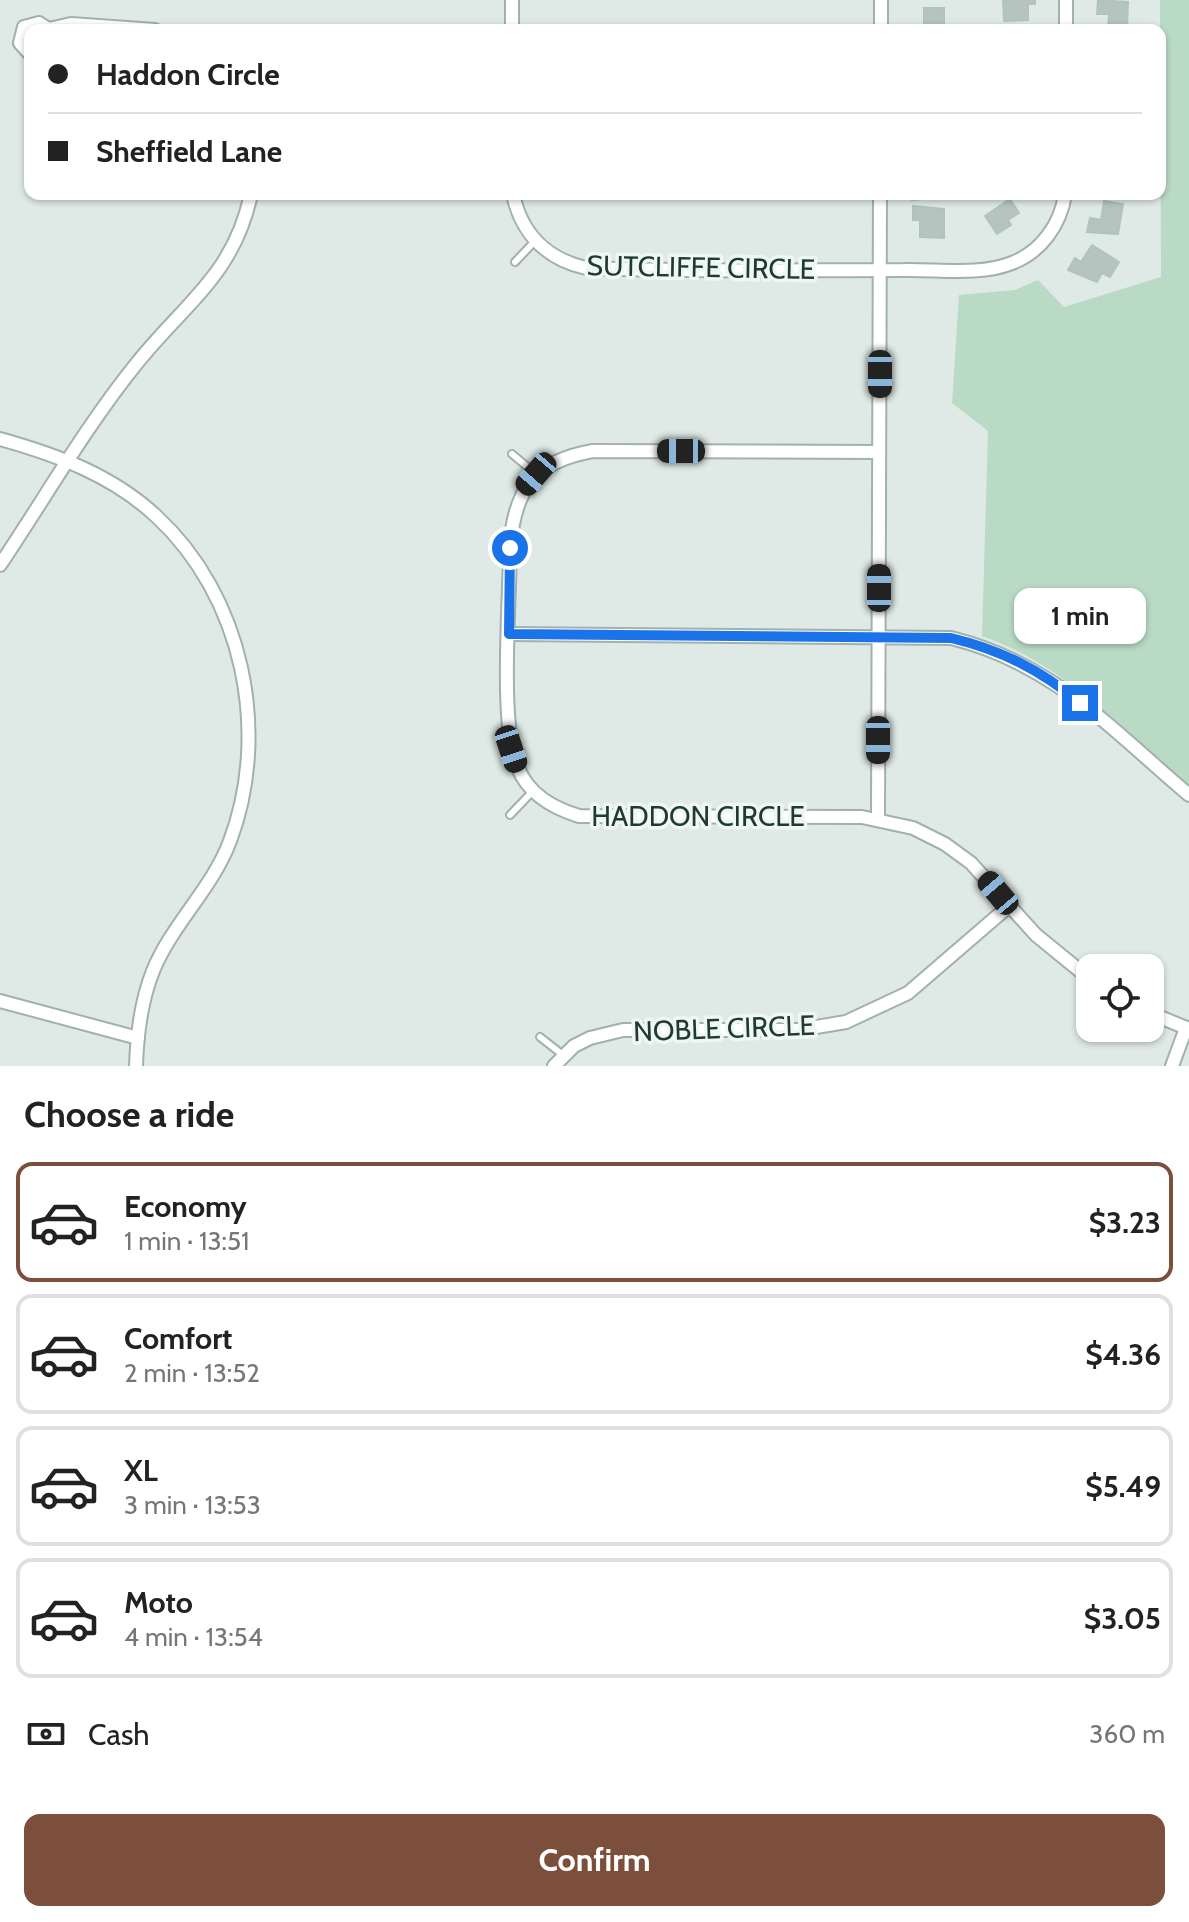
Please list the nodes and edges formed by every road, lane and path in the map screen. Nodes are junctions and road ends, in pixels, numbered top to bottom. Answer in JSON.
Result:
{"nodes":[{"id":1,"x":512,"y":0,"type":"edge"},
{"id":2,"x":881,"y":0,"type":"edge"},
{"id":3,"x":1066,"y":0,"type":"edge"},
{"id":4,"x":512,"y":24,"type":"edge"},
{"id":5,"x":881,"y":24,"type":"edge"},
{"id":6,"x":1066,"y":24,"type":"edge"},
{"id":7,"x":24,"y":27,"type":"edge"},
{"id":8,"x":24,"y":47,"type":"edge"},
{"id":9,"x":249,"y":200,"type":"edge"},
{"id":10,"x":515,"y":200,"type":"edge"},
{"id":11,"x":880,"y":200,"type":"edge"},
{"id":12,"x":1064,"y":200,"type":"edge"},
{"id":13,"x":535,"y":241,"type":"junction"},
{"id":14,"x":515,"y":262,"type":"dead end"},
{"id":15,"x":880,"y":270,"type":"junction"},
{"id":16,"x":0,"y":439,"type":"edge"},
{"id":17,"x":879,"y":452,"type":"junction"},
{"id":18,"x":512,"y":454,"type":"dead end"},
{"id":19,"x":69,"y":461,"type":"junction"},
{"id":20,"x":536,"y":474,"type":"junction"},
{"id":21,"x":0,"y":565,"type":"edge"},
{"id":22,"x":509,"y":634,"type":"junction"},
{"id":23,"x":879,"y":636,"type":"junction"},
{"id":24,"x":533,"y":791,"type":"junction"},
{"id":25,"x":1189,"y":795,"type":"edge"},
{"id":26,"x":510,"y":815,"type":"dead end"},
{"id":27,"x":878,"y":819,"type":"junction"},
{"id":28,"x":1009,"y":906,"type":"junction"},
{"id":29,"x":1076,"y":968,"type":"edge"},
{"id":30,"x":0,"y":1001,"type":"edge"},
{"id":31,"x":1164,"y":1019,"type":"edge"},
{"id":32,"x":1188,"y":1028,"type":"edge"},
{"id":33,"x":540,"y":1037,"type":"dead end"},
{"id":34,"x":138,"y":1038,"type":"junction"},
{"id":35,"x":563,"y":1055,"type":"junction"},
{"id":36,"x":136,"y":1066,"type":"edge"},
{"id":37,"x":554,"y":1066,"type":"edge"},
{"id":38,"x":1172,"y":1066,"type":"edge"}],
"edges":[{"from":1,"to":4,"type":"street"},
{"from":2,"to":5,"type":"street"},
{"from":3,"to":6,"type":"street"},
{"from":7,"to":8,"type":"street"},
{"from":9,"to":19,"type":"street"},
{"from":10,"to":13,"type":"street","name":"SUTCLIFFE CIRCLE"},
{"from":11,"to":15,"type":"street"},
{"from":12,"to":15,"type":"street","name":"SUTCLIFFE CIRCLE"},
{"from":13,"to":14,"type":"lane"},
{"from":13,"to":15,"type":"street","name":"SUTCLIFFE CIRCLE"},
{"from":15,"to":17,"type":"street"},
{"from":16,"to":19,"type":"street"},
{"from":17,"to":20,"type":"street"},
{"from":17,"to":23,"type":"street"},
{"from":18,"to":20,"type":"lane"},
{"from":19,"to":21,"type":"street"},
{"from":19,"to":34,"type":"street"},
{"from":20,"to":22,"type":"street"},
{"from":22,"to":23,"type":"street"},
{"from":22,"to":24,"type":"street"},
{"from":23,"to":25,"type":"street"},
{"from":23,"to":27,"type":"street"},
{"from":24,"to":26,"type":"lane"},
{"from":24,"to":27,"type":"street","name":"HADDON CIRCLE"},
{"from":27,"to":28,"type":"street","name":"HADDON CIRCLE"},
{"from":28,"to":29,"type":"street","name":"HADDON CIRCLE"},
{"from":28,"to":35,"type":"street","name":"NOBLE CIRCLE"},
{"from":30,"to":34,"type":"street"},
{"from":31,"to":32,"type":"street"},
{"from":32,"to":38,"type":"street"},
{"from":33,"to":35,"type":"lane"},
{"from":34,"to":36,"type":"street"},
{"from":35,"to":37,"type":"street","name":"NOBLE CIRCLE"}]}
